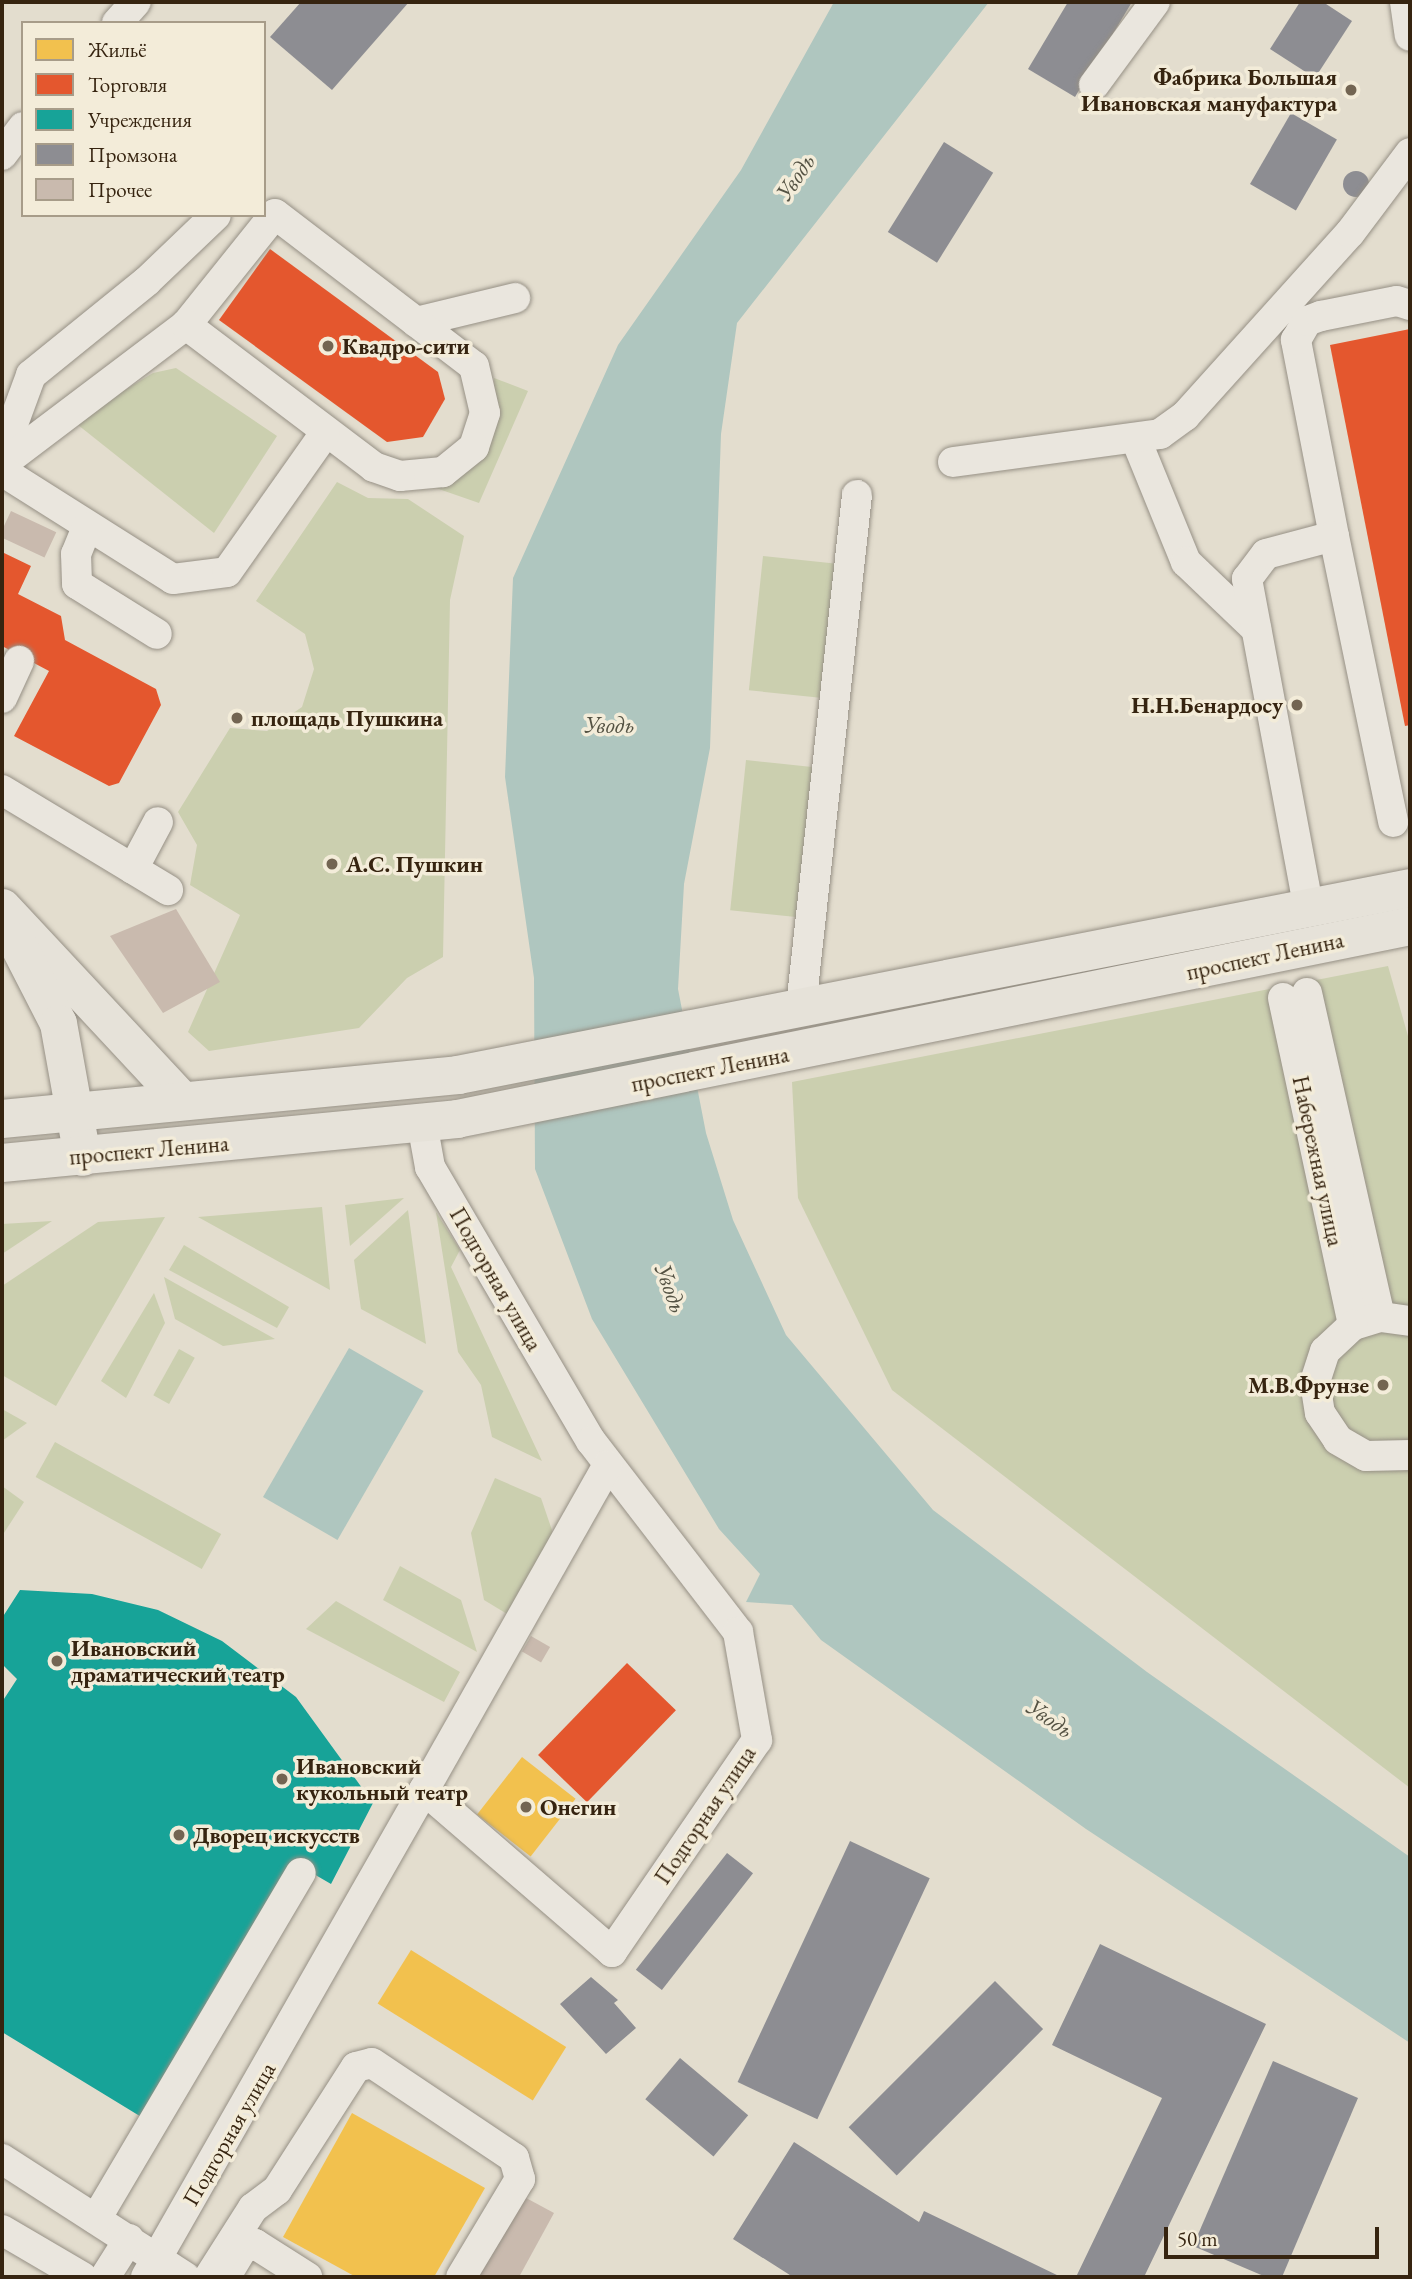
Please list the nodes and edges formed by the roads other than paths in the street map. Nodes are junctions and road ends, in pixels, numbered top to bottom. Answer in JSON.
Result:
{"nodes":[{"id":1,"x":136,"y":2,"type":"edge"},
{"id":2,"x":1155,"y":2,"type":"edge"},
{"id":3,"x":1405,"y":2,"type":"edge"},
{"id":4,"x":119,"y":21,"type":"edge"},
{"id":5,"x":1410,"y":36,"type":"edge"},
{"id":6,"x":1094,"y":85,"type":"dead end"},
{"id":7,"x":1410,"y":153,"type":"edge"},
{"id":8,"x":214,"y":217,"type":"edge"},
{"id":9,"x":515,"y":298,"type":"dead end"},
{"id":10,"x":1410,"y":305,"type":"edge"},
{"id":11,"x":416,"y":322,"type":"junction"},
{"id":12,"x":186,"y":325,"type":"junction"},
{"id":13,"x":325,"y":433,"type":"junction"},
{"id":14,"x":1137,"y":442,"type":"junction"},
{"id":15,"x":2,"y":454,"type":"edge"},
{"id":16,"x":953,"y":461,"type":"dead end"},
{"id":17,"x":2,"y":464,"type":"edge"},
{"id":18,"x":2,"y":471,"type":"edge"},
{"id":19,"x":857,"y":495,"type":"dead end"},
{"id":20,"x":88,"y":527,"type":"junction"},
{"id":21,"x":1334,"y":536,"type":"junction"},
{"id":22,"x":1256,"y":629,"type":"junction"},
{"id":23,"x":157,"y":634,"type":"dead end"},
{"id":24,"x":19,"y":661,"type":"dead end"},
{"id":25,"x":2,"y":698,"type":"edge"},
{"id":26,"x":2,"y":790,"type":"edge"},
{"id":27,"x":158,"y":822,"type":"dead end"},
{"id":28,"x":1393,"y":822,"type":"dead end"},
{"id":29,"x":133,"y":869,"type":"junction"},
{"id":30,"x":1410,"y":888,"type":"edge"},
{"id":31,"x":168,"y":890,"type":"dead end"},
{"id":32,"x":2,"y":906,"type":"edge"},
{"id":33,"x":1308,"y":910,"type":"junction"},
{"id":34,"x":2,"y":920,"type":"edge"},
{"id":35,"x":1410,"y":926,"type":"edge"},
{"id":36,"x":1295,"y":995,"type":"dead end"},
{"id":37,"x":786,"y":1010,"type":"junction"},
{"id":38,"x":183,"y":1101,"type":"junction"},
{"id":39,"x":78,"y":1112,"type":"junction"},
{"id":40,"x":2,"y":1119,"type":"edge"},
{"id":41,"x":439,"y":1121,"type":"junction"},
{"id":42,"x":82,"y":1157,"type":"junction"},
{"id":43,"x":2,"y":1163,"type":"edge"},
{"id":44,"x":1366,"y":1321,"type":"junction"},
{"id":45,"x":1410,"y":1321,"type":"edge"},
{"id":46,"x":1410,"y":1455,"type":"edge"},
{"id":47,"x":608,"y":1465,"type":"junction"},
{"id":48,"x":424,"y":1790,"type":"junction"},
{"id":49,"x":301,"y":1873,"type":"dead end"},
{"id":50,"x":2,"y":2159,"type":"edge"},
{"id":51,"x":96,"y":2218,"type":"junction"},
{"id":52,"x":2,"y":2230,"type":"edge"},
{"id":53,"x":129,"y":2239,"type":"junction"},
{"id":54,"x":152,"y":2268,"type":"edge"},
{"id":55,"x":82,"y":2277,"type":"edge"},
{"id":56,"x":105,"y":2277,"type":"edge"},
{"id":57,"x":186,"y":2277,"type":"edge"},
{"id":58,"x":209,"y":2277,"type":"edge"},
{"id":59,"x":225,"y":2277,"type":"edge"},
{"id":60,"x":307,"y":2277,"type":"edge"},
{"id":61,"x":461,"y":2277,"type":"edge"}],
"edges":[{"from":1,"to":4,"type":"street"},
{"from":2,"to":6,"type":"street"},
{"from":3,"to":5,"type":"street"},
{"from":7,"to":14,"type":"street"},
{"from":8,"to":15,"type":"street"},
{"from":9,"to":11,"type":"street"},
{"from":10,"to":21,"type":"street"},
{"from":11,"to":12,"type":"street"},
{"from":11,"to":13,"type":"street"},
{"from":12,"to":13,"type":"street"},
{"from":12,"to":17,"type":"street"},
{"from":13,"to":20,"type":"street"},
{"from":14,"to":16,"type":"street"},
{"from":14,"to":22,"type":"street"},
{"from":18,"to":20,"type":"street"},
{"from":19,"to":37,"type":"street"},
{"from":20,"to":23,"type":"street"},
{"from":21,"to":22,"type":"street"},
{"from":21,"to":28,"type":"street"},
{"from":22,"to":33,"type":"street"},
{"from":24,"to":25,"type":"street"},
{"from":26,"to":29,"type":"street"},
{"from":27,"to":29,"type":"street"},
{"from":29,"to":31,"type":"street"},
{"from":30,"to":33,"type":"highway","name":"проспект Ленина"},
{"from":32,"to":38,"type":"main road"},
{"from":33,"to":37,"type":"highway","name":"проспект Ленина"},
{"from":34,"to":39,"type":"main road"},
{"from":35,"to":41,"type":"highway","name":"проспект Ленина"},
{"from":36,"to":44,"type":"street","name":"Набережная улица"},
{"from":37,"to":38,"type":"highway","name":"проспект Ленина"},
{"from":38,"to":39,"type":"highway","name":"проспект Ленина"},
{"from":39,"to":40,"type":"highway","name":"проспект Ленина"},
{"from":39,"to":42,"type":"main road"},
{"from":41,"to":42,"type":"highway","name":"проспект Ленина"},
{"from":41,"to":47,"type":"street","name":"Подгорная улица"},
{"from":42,"to":43,"type":"highway","name":"проспект Ленина"},
{"from":44,"to":45,"type":"street"},
{"from":44,"to":46,"type":"street"},
{"from":47,"to":48,"type":"street","name":"Подгорная улица"},
{"from":47,"to":48,"type":"street","name":"Подгорная улица"},
{"from":48,"to":54,"type":"street","name":"Подгорная улица"},
{"from":49,"to":51,"type":"street"},
{"from":50,"to":51,"type":"street"},
{"from":51,"to":53,"type":"street"},
{"from":52,"to":55,"type":"street"},
{"from":53,"to":54,"type":"street"},
{"from":53,"to":56,"type":"street"},
{"from":54,"to":57,"type":"street"},
{"from":58,"to":61,"type":"street"},
{"from":59,"to":60,"type":"street"}]}
